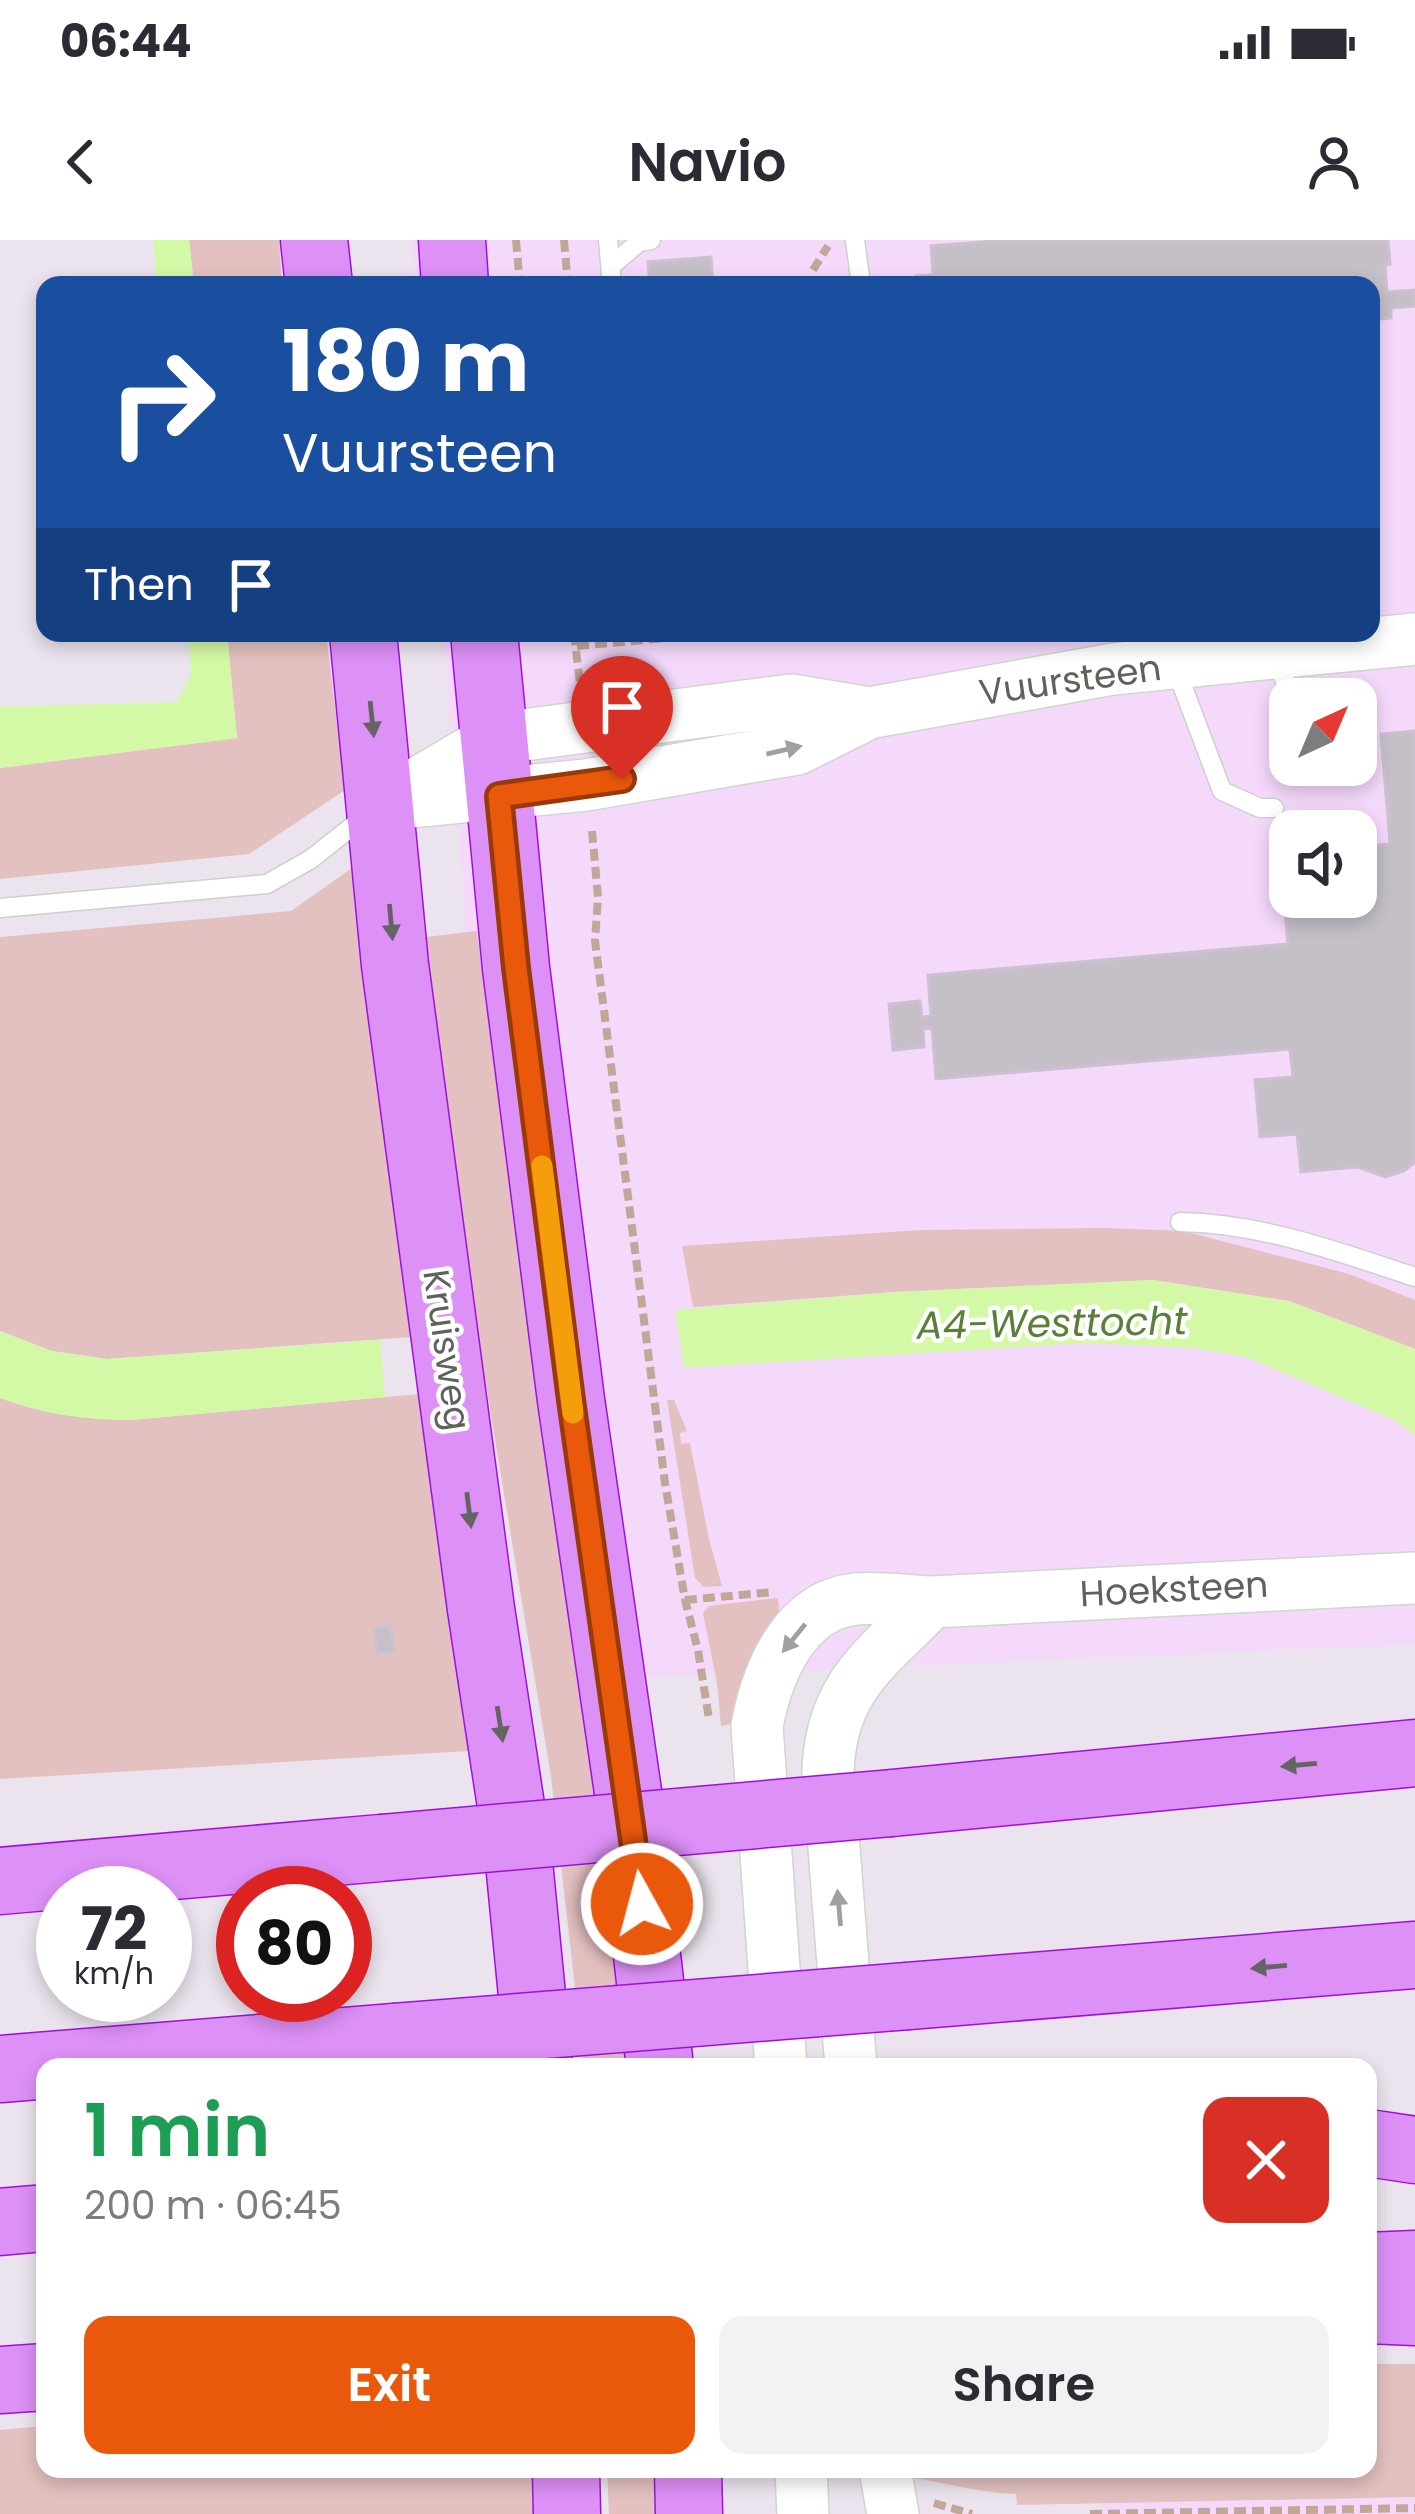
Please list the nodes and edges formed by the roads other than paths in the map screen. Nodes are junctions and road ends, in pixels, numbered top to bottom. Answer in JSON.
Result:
{"nodes":[{"id":1,"x":314,"y":240,"type":"edge"},
{"id":2,"x":452,"y":240,"type":"edge"},
{"id":3,"x":608,"y":240,"type":"edge"},
{"id":4,"x":651,"y":240,"type":"edge"},
{"id":5,"x":855,"y":240,"type":"edge"},
{"id":6,"x":612,"y":275,"type":"edge"},
{"id":7,"x":318,"y":276,"type":"edge"},
{"id":8,"x":454,"y":276,"type":"edge"},
{"id":9,"x":861,"y":276,"type":"edge"},
{"id":10,"x":1380,"y":639,"type":"edge"},
{"id":11,"x":1415,"y":639,"type":"edge"},
{"id":12,"x":364,"y":642,"type":"edge"},
{"id":13,"x":485,"y":642,"type":"edge"},
{"id":14,"x":1349,"y":642,"type":"edge"},
{"id":15,"x":1174,"y":665,"type":"junction"},
{"id":16,"x":1283,"y":676,"type":"edge"},
{"id":17,"x":869,"y":713,"type":"junction"},
{"id":18,"x":496,"y":768,"type":"junction"},
{"id":19,"x":380,"y":805,"type":"junction"},
{"id":20,"x":1274,"y":808,"type":"dead end"},
{"id":21,"x":0,"y":908,"type":"edge"},
{"id":22,"x":1180,"y":1222,"type":"dead end"},
{"id":23,"x":1415,"y":1277,"type":"edge"},
{"id":24,"x":1415,"y":1578,"type":"edge"},
{"id":25,"x":932,"y":1602,"type":"junction"},
{"id":26,"x":1415,"y":1754,"type":"edge"},
{"id":27,"x":170,"y":1866,"type":"edge"},
{"id":28,"x":0,"y":1867,"type":"edge"},
{"id":29,"x":36,"y":1869,"type":"edge"},
{"id":30,"x":36,"y":1878,"type":"edge"},
{"id":31,"x":0,"y":1881,"type":"edge"},
{"id":32,"x":1405,"y":1955,"type":"edge"},
{"id":33,"x":136,"y":2058,"type":"edge"},
{"id":34,"x":538,"y":2058,"type":"edge"},
{"id":35,"x":659,"y":2058,"type":"edge"},
{"id":36,"x":780,"y":2058,"type":"edge"},
{"id":37,"x":850,"y":2058,"type":"edge"},
{"id":38,"x":36,"y":2066,"type":"edge"},
{"id":39,"x":0,"y":2069,"type":"edge"},
{"id":40,"x":1415,"y":2111,"type":"edge"},
{"id":41,"x":1377,"y":2114,"type":"edge"},
{"id":42,"x":1377,"y":2144,"type":"edge"},
{"id":43,"x":1415,"y":2150,"type":"edge"},
{"id":44,"x":36,"y":2219,"type":"edge"},
{"id":45,"x":0,"y":2222,"type":"edge"},
{"id":46,"x":1415,"y":2264,"type":"edge"},
{"id":47,"x":1377,"y":2266,"type":"edge"},
{"id":48,"x":1377,"y":2311,"type":"edge"},
{"id":49,"x":1415,"y":2312,"type":"edge"},
{"id":50,"x":36,"y":2378,"type":"edge"},
{"id":51,"x":0,"y":2380,"type":"edge"},
{"id":52,"x":566,"y":2478,"type":"edge"},
{"id":53,"x":688,"y":2478,"type":"edge"},
{"id":54,"x":801,"y":2478,"type":"edge"},
{"id":55,"x":887,"y":2478,"type":"edge"},
{"id":56,"x":567,"y":2514,"type":"edge"},
{"id":57,"x":689,"y":2514,"type":"edge"},
{"id":58,"x":803,"y":2514,"type":"edge"},
{"id":59,"x":893,"y":2514,"type":"edge"}],
"edges":[{"from":1,"to":7,"type":"highway"},
{"from":2,"to":8,"type":"highway"},
{"from":3,"to":6,"type":"lane"},
{"from":4,"to":6,"type":"lane"},
{"from":5,"to":9,"type":"lane"},
{"from":10,"to":11,"type":"street","name":"Vuursteen"},
{"from":12,"to":19,"type":"highway","name":"Kruisweg","one_way":true},
{"from":13,"to":18,"type":"highway"},
{"from":14,"to":16,"type":"street","name":"Vuursteen"},
{"from":15,"to":16,"type":"street","name":"Vuursteen"},
{"from":15,"to":17,"type":"street","name":"Vuursteen"},
{"from":15,"to":20,"type":"lane"},
{"from":17,"to":18,"type":"street","name":"Vuursteen"},
{"from":18,"to":17,"type":"street","name":"Vuursteen","one_way":true},
{"from":18,"to":19,"type":"street","name":"Vuursteen"},
{"from":18,"to":35,"type":"highway"},
{"from":19,"to":21,"type":"lane"},
{"from":19,"to":34,"type":"highway","name":"Kruisweg","one_way":true},
{"from":22,"to":23,"type":"lane"},
{"from":24,"to":25,"type":"street","name":"Hoeksteen"},
{"from":25,"to":36,"type":"street","name":"Hoeksteen","one_way":true},
{"from":37,"to":25,"type":"street","one_way":true},
{"from":26,"to":27,"type":"highway","one_way":true,"bridge":true},
{"from":28,"to":29,"type":"highway"},
{"from":30,"to":31,"type":"highway"},
{"from":32,"to":33,"type":"highway","one_way":true,"bridge":true},
{"from":38,"to":39,"type":"highway","one_way":true,"bridge":true},
{"from":40,"to":41,"type":"highway"},
{"from":42,"to":43,"type":"highway"},
{"from":44,"to":45,"type":"highway"},
{"from":46,"to":47,"type":"highway"},
{"from":48,"to":49,"type":"highway"},
{"from":50,"to":51,"type":"highway"},
{"from":52,"to":56,"type":"highway"},
{"from":53,"to":57,"type":"highway"},
{"from":54,"to":58,"type":"street"},
{"from":55,"to":59,"type":"street"}]}
